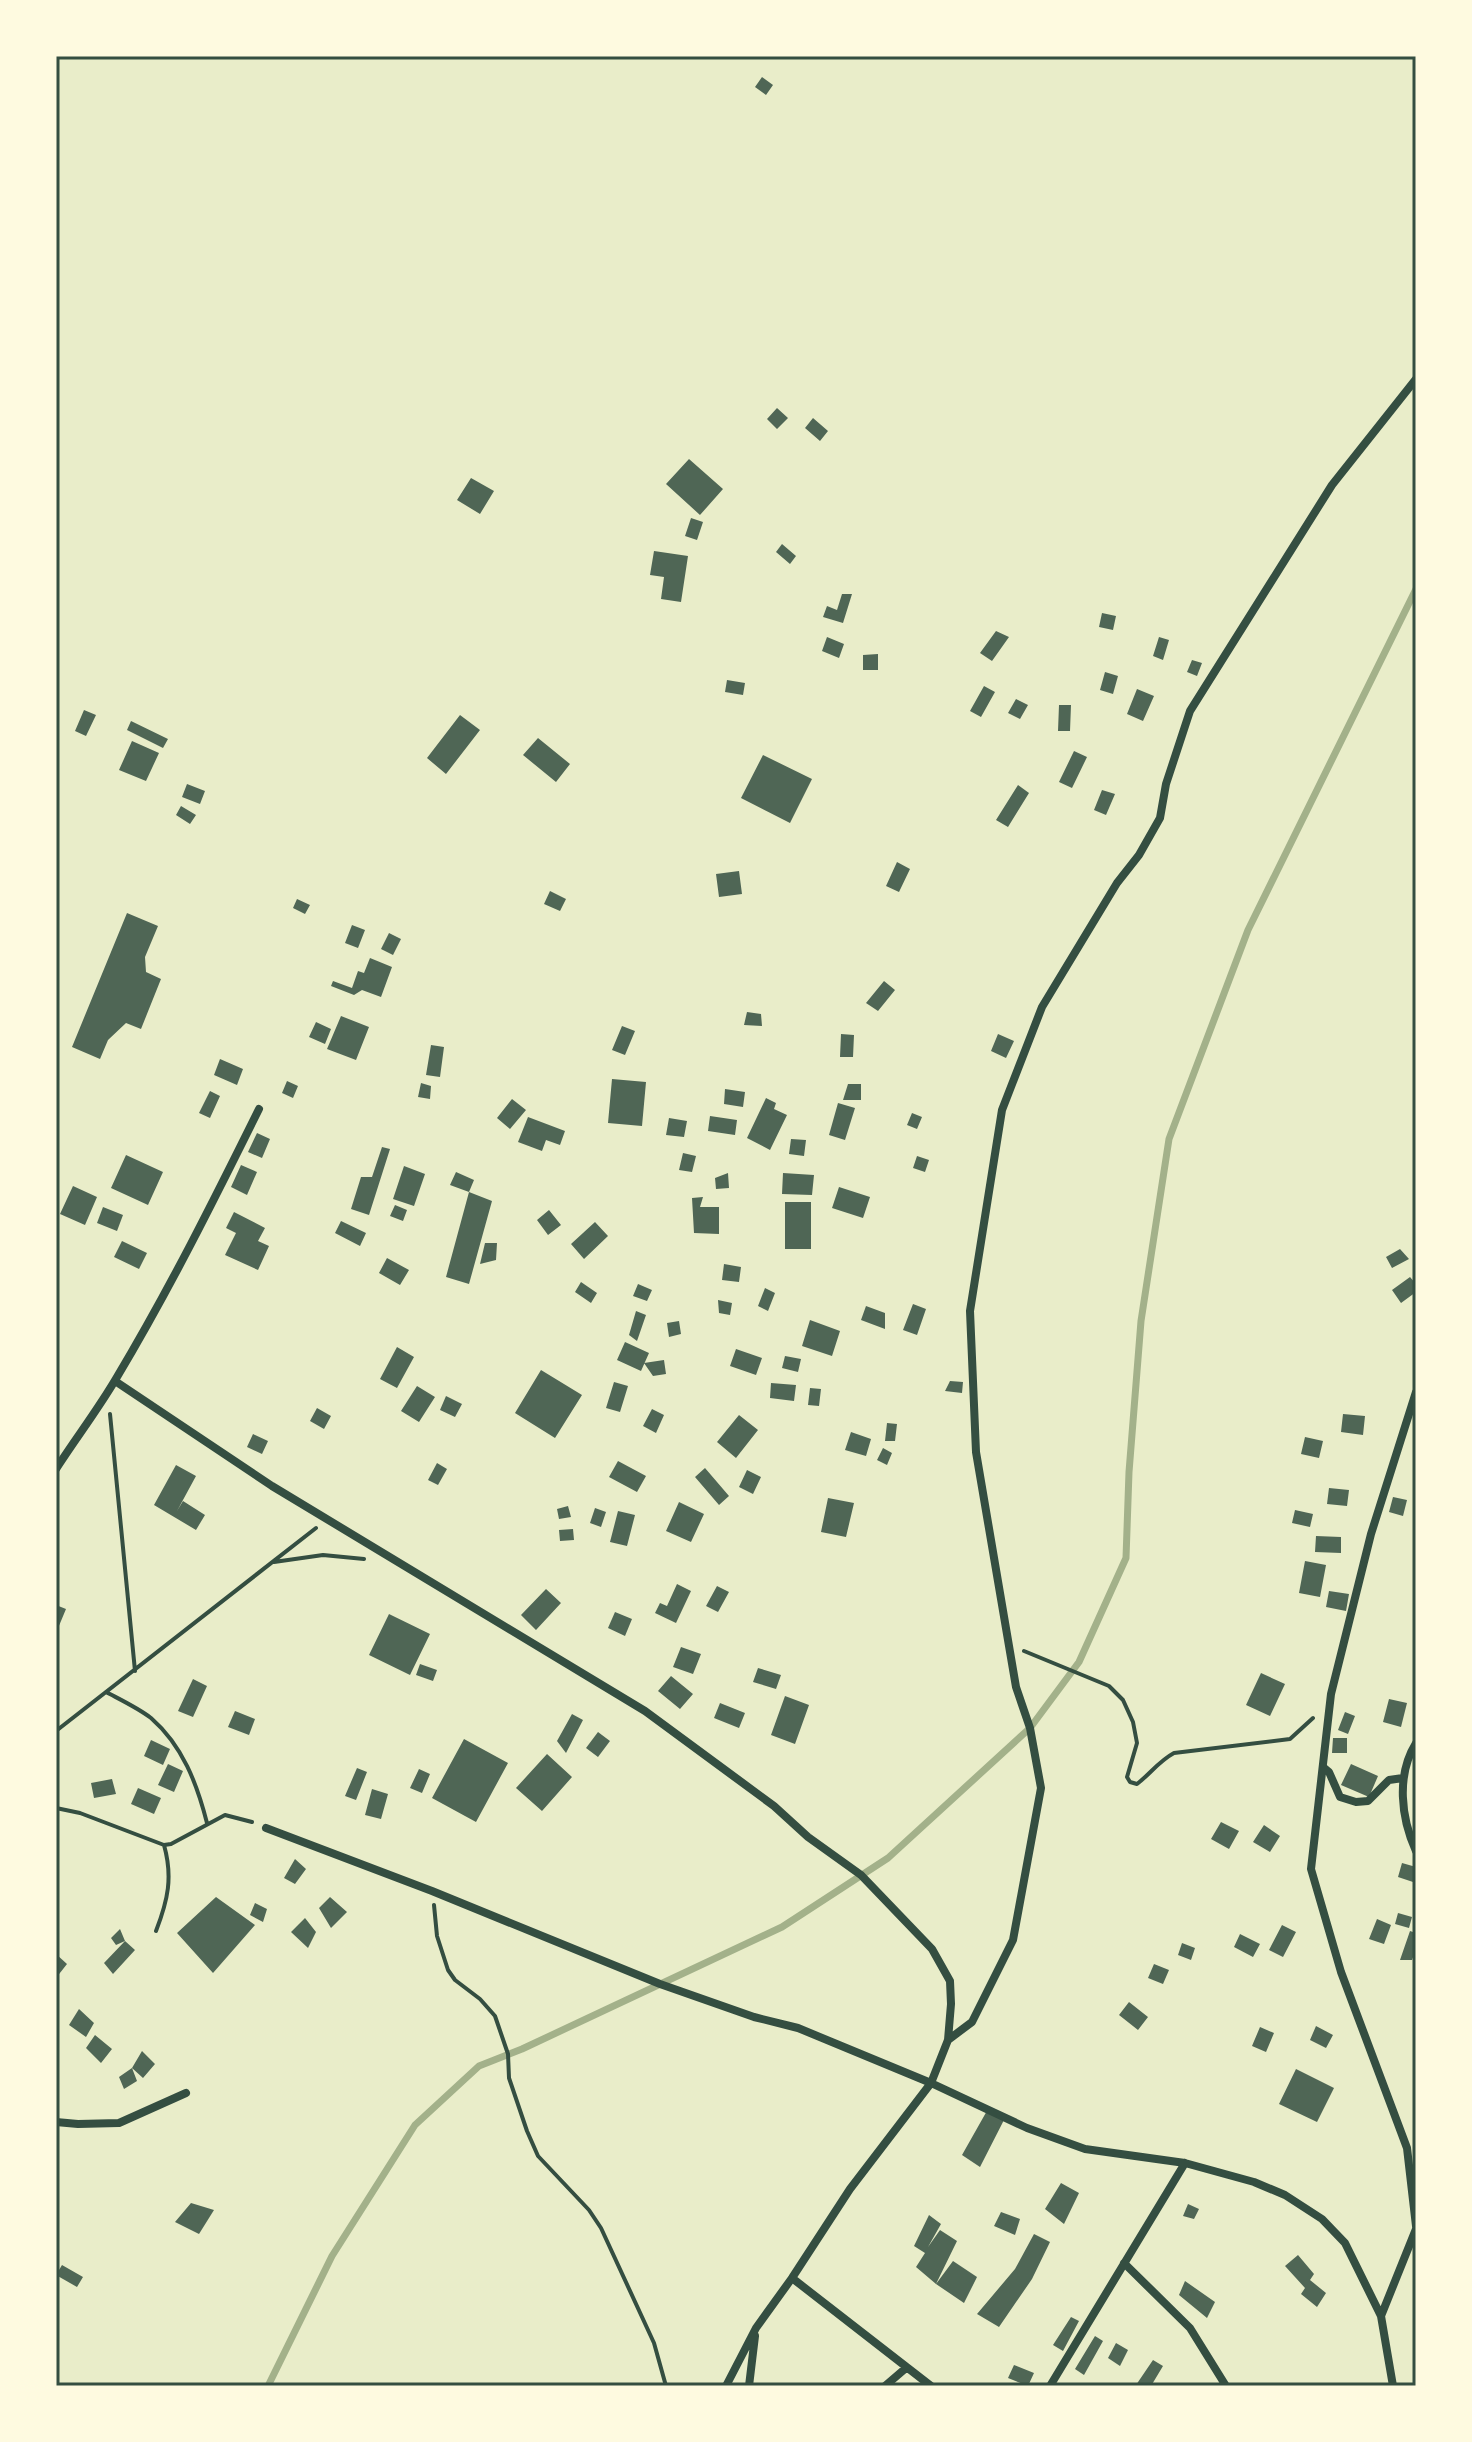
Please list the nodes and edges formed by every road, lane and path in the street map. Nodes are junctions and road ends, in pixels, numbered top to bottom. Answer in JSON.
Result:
{"nodes":[{"id":1,"x":1416,"y":379,"type":"edge"},
{"id":2,"x":259,"y":1109,"type":"dead end"},
{"id":3,"x":115,"y":1381,"type":"junction"},
{"id":4,"x":108,"y":1391,"type":"junction"},
{"id":5,"x":1416,"y":1392,"type":"edge"},
{"id":6,"x":56,"y":1469,"type":"edge"},
{"id":7,"x":327,"y":1519,"type":"junction"},
{"id":8,"x":272,"y":1562,"type":"junction"},
{"id":9,"x":398,"y":1562,"type":"junction"},
{"id":10,"x":1009,"y":1645,"type":"junction"},
{"id":11,"x":135,"y":1671,"type":"junction"},
{"id":12,"x":106,"y":1692,"type":"junction"},
{"id":13,"x":1331,"y":1694,"type":"junction"},
{"id":14,"x":56,"y":1731,"type":"edge"},
{"id":15,"x":1416,"y":1743,"type":"edge"},
{"id":16,"x":1323,"y":1767,"type":"junction"},
{"id":17,"x":1403,"y":1778,"type":"junction"},
{"id":18,"x":56,"y":1808,"type":"edge"},
{"id":19,"x":207,"y":1823,"type":"junction"},
{"id":20,"x":266,"y":1828,"type":"joint"},
{"id":21,"x":164,"y":1845,"type":"junction"},
{"id":22,"x":1416,"y":1851,"type":"edge"},
{"id":23,"x":432,"y":1891,"type":"junction"},
{"id":24,"x":156,"y":1931,"type":"dead end"},
{"id":25,"x":948,"y":2040,"type":"junction"},
{"id":26,"x":931,"y":2083,"type":"junction"},
{"id":27,"x":186,"y":2093,"type":"dead end"},
{"id":28,"x":56,"y":2122,"type":"edge"},
{"id":29,"x":1185,"y":2163,"type":"junction"},
{"id":30,"x":1416,"y":2228,"type":"edge"},
{"id":31,"x":1124,"y":2263,"type":"junction"},
{"id":32,"x":792,"y":2278,"type":"junction"},
{"id":33,"x":1381,"y":2316,"type":"junction"},
{"id":34,"x":756,"y":2328,"type":"junction"},
{"id":35,"x":906,"y":2368,"type":"junction"},
{"id":36,"x":666,"y":2386,"type":"edge"},
{"id":37,"x":726,"y":2386,"type":"edge"},
{"id":38,"x":749,"y":2386,"type":"edge"},
{"id":39,"x":885,"y":2386,"type":"edge"},
{"id":40,"x":931,"y":2386,"type":"edge"},
{"id":41,"x":1050,"y":2386,"type":"edge"},
{"id":42,"x":1226,"y":2386,"type":"edge"},
{"id":43,"x":1393,"y":2386,"type":"edge"}],
"edges":[{"from":1,"to":10,"type":"street"},
{"from":2,"to":3,"type":"street"},
{"from":3,"to":4,"type":"street"},
{"from":3,"to":7,"type":"street"},
{"from":4,"to":6,"type":"street"},
{"from":4,"to":11,"type":"path"},
{"from":5,"to":13,"type":"street"},
{"from":7,"to":8,"type":"path"},
{"from":7,"to":9,"type":"street"},
{"from":8,"to":9,"type":"path"},
{"from":8,"to":11,"type":"path"},
{"from":9,"to":25,"type":"street"},
{"from":10,"to":13,"type":"path"},
{"from":10,"to":25,"type":"street"},
{"from":11,"to":12,"type":"path"},
{"from":12,"to":14,"type":"path"},
{"from":12,"to":19,"type":"path"},
{"from":13,"to":16,"type":"street"},
{"from":15,"to":17,"type":"street"},
{"from":16,"to":17,"type":"street"},
{"from":16,"to":30,"type":"street"},
{"from":17,"to":22,"type":"street"},
{"from":18,"to":21,"type":"path"},
{"from":19,"to":20,"type":"path"},
{"from":19,"to":21,"type":"path"},
{"from":20,"to":23,"type":"street"},
{"from":21,"to":24,"type":"path"},
{"from":23,"to":26,"type":"street"},
{"from":23,"to":36,"type":"path"},
{"from":25,"to":26,"type":"street"},
{"from":26,"to":29,"type":"street"},
{"from":26,"to":32,"type":"street"},
{"from":27,"to":28,"type":"street"},
{"from":29,"to":31,"type":"street"},
{"from":29,"to":33,"type":"street"},
{"from":30,"to":33,"type":"street"},
{"from":31,"to":41,"type":"street"},
{"from":31,"to":42,"type":"street"},
{"from":32,"to":34,"type":"street"},
{"from":32,"to":35,"type":"street"},
{"from":33,"to":43,"type":"street"},
{"from":34,"to":37,"type":"street"},
{"from":34,"to":38,"type":"street"},
{"from":35,"to":39,"type":"street"},
{"from":35,"to":40,"type":"street"}]}
